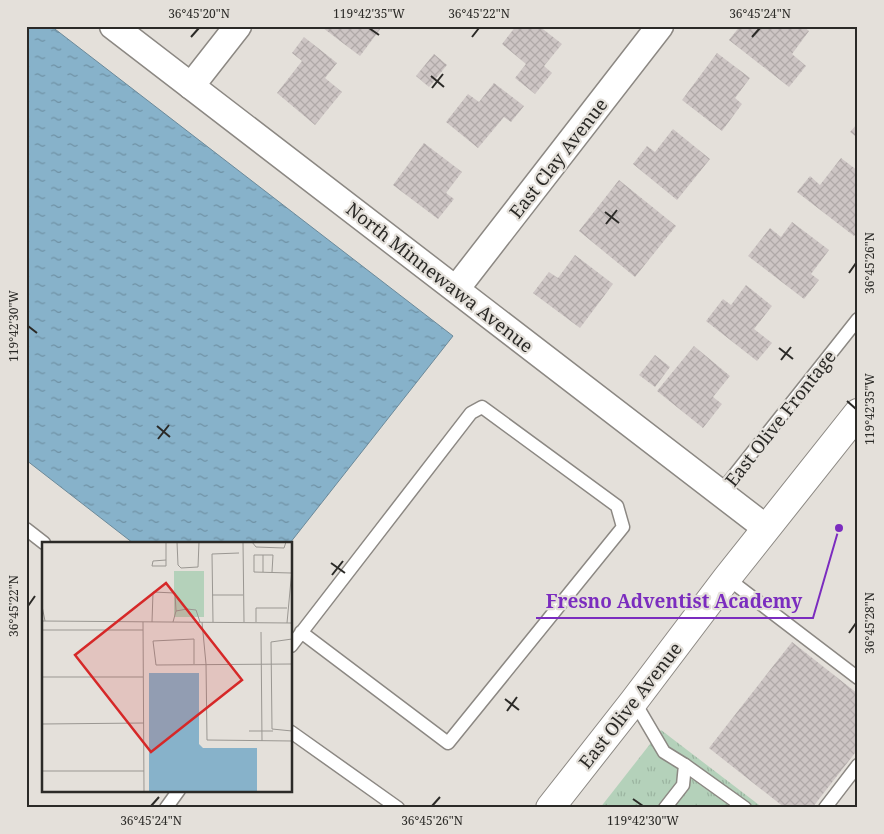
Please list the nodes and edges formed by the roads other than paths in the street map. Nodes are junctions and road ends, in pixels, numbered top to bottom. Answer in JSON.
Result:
{"nodes":[{"id":1,"x":113,"y":26,"type":"edge"},
{"id":2,"x":238,"y":26,"type":"edge"},
{"id":3,"x":660,"y":26,"type":"edge"},
{"id":4,"x":191,"y":86,"type":"junction"},
{"id":5,"x":456,"y":289,"type":"junction"},
{"id":6,"x":858,"y":319,"type":"edge"},
{"id":7,"x":858,"y":413,"type":"edge"},
{"id":8,"x":720,"y":493,"type":"junction"},
{"id":9,"x":766,"y":528,"type":"junction"},
{"id":10,"x":26,"y":529,"type":"edge"},
{"id":11,"x":43,"y":542,"type":"edge"},
{"id":12,"x":727,"y":578,"type":"junction"},
{"id":13,"x":301,"y":632,"type":"junction"},
{"id":14,"x":292,"y":645,"type":"edge"},
{"id":15,"x":858,"y":678,"type":"edge"},
{"id":16,"x":634,"y":701,"type":"junction"},
{"id":17,"x":292,"y":733,"type":"edge"},
{"id":18,"x":685,"y":765,"type":"junction"},
{"id":19,"x":858,"y":765,"type":"edge"},
{"id":20,"x":178,"y":792,"type":"edge"},
{"id":21,"x":166,"y":808,"type":"edge"},
{"id":22,"x":398,"y":808,"type":"edge"},
{"id":23,"x":550,"y":808,"type":"edge"},
{"id":24,"x":665,"y":808,"type":"edge"},
{"id":25,"x":745,"y":808,"type":"edge"},
{"id":26,"x":825,"y":808,"type":"edge"}],
"edges":[{"from":1,"to":4,"type":"street","name":"North Minnewawa Avenue"},
{"from":2,"to":4,"type":"street"},
{"from":3,"to":5,"type":"street","name":"East Clay Avenue"},
{"from":4,"to":5,"type":"street","name":"North Minnewawa Avenue"},
{"from":5,"to":8,"type":"street","name":"North Minnewawa Avenue"},
{"from":6,"to":8,"type":"lane","name":"East Olive Frontage"},
{"from":7,"to":9,"type":"main road","name":"East Olive Avenue"},
{"from":8,"to":9,"type":"street","name":"North Minnewawa Avenue"},
{"from":9,"to":12,"type":"main road","name":"East Olive Avenue"},
{"from":10,"to":11,"type":"lane"},
{"from":12,"to":15,"type":"lane"},
{"from":12,"to":16,"type":"main road","name":"East Olive Avenue"},
{"from":13,"to":13,"type":"lane"},
{"from":13,"to":14,"type":"lane"},
{"from":16,"to":18,"type":"lane"},
{"from":16,"to":23,"type":"main road","name":"East Olive Avenue"},
{"from":17,"to":22,"type":"lane"},
{"from":18,"to":24,"type":"lane"},
{"from":18,"to":25,"type":"lane"},
{"from":19,"to":26,"type":"lane"},
{"from":20,"to":21,"type":"lane"}]}
